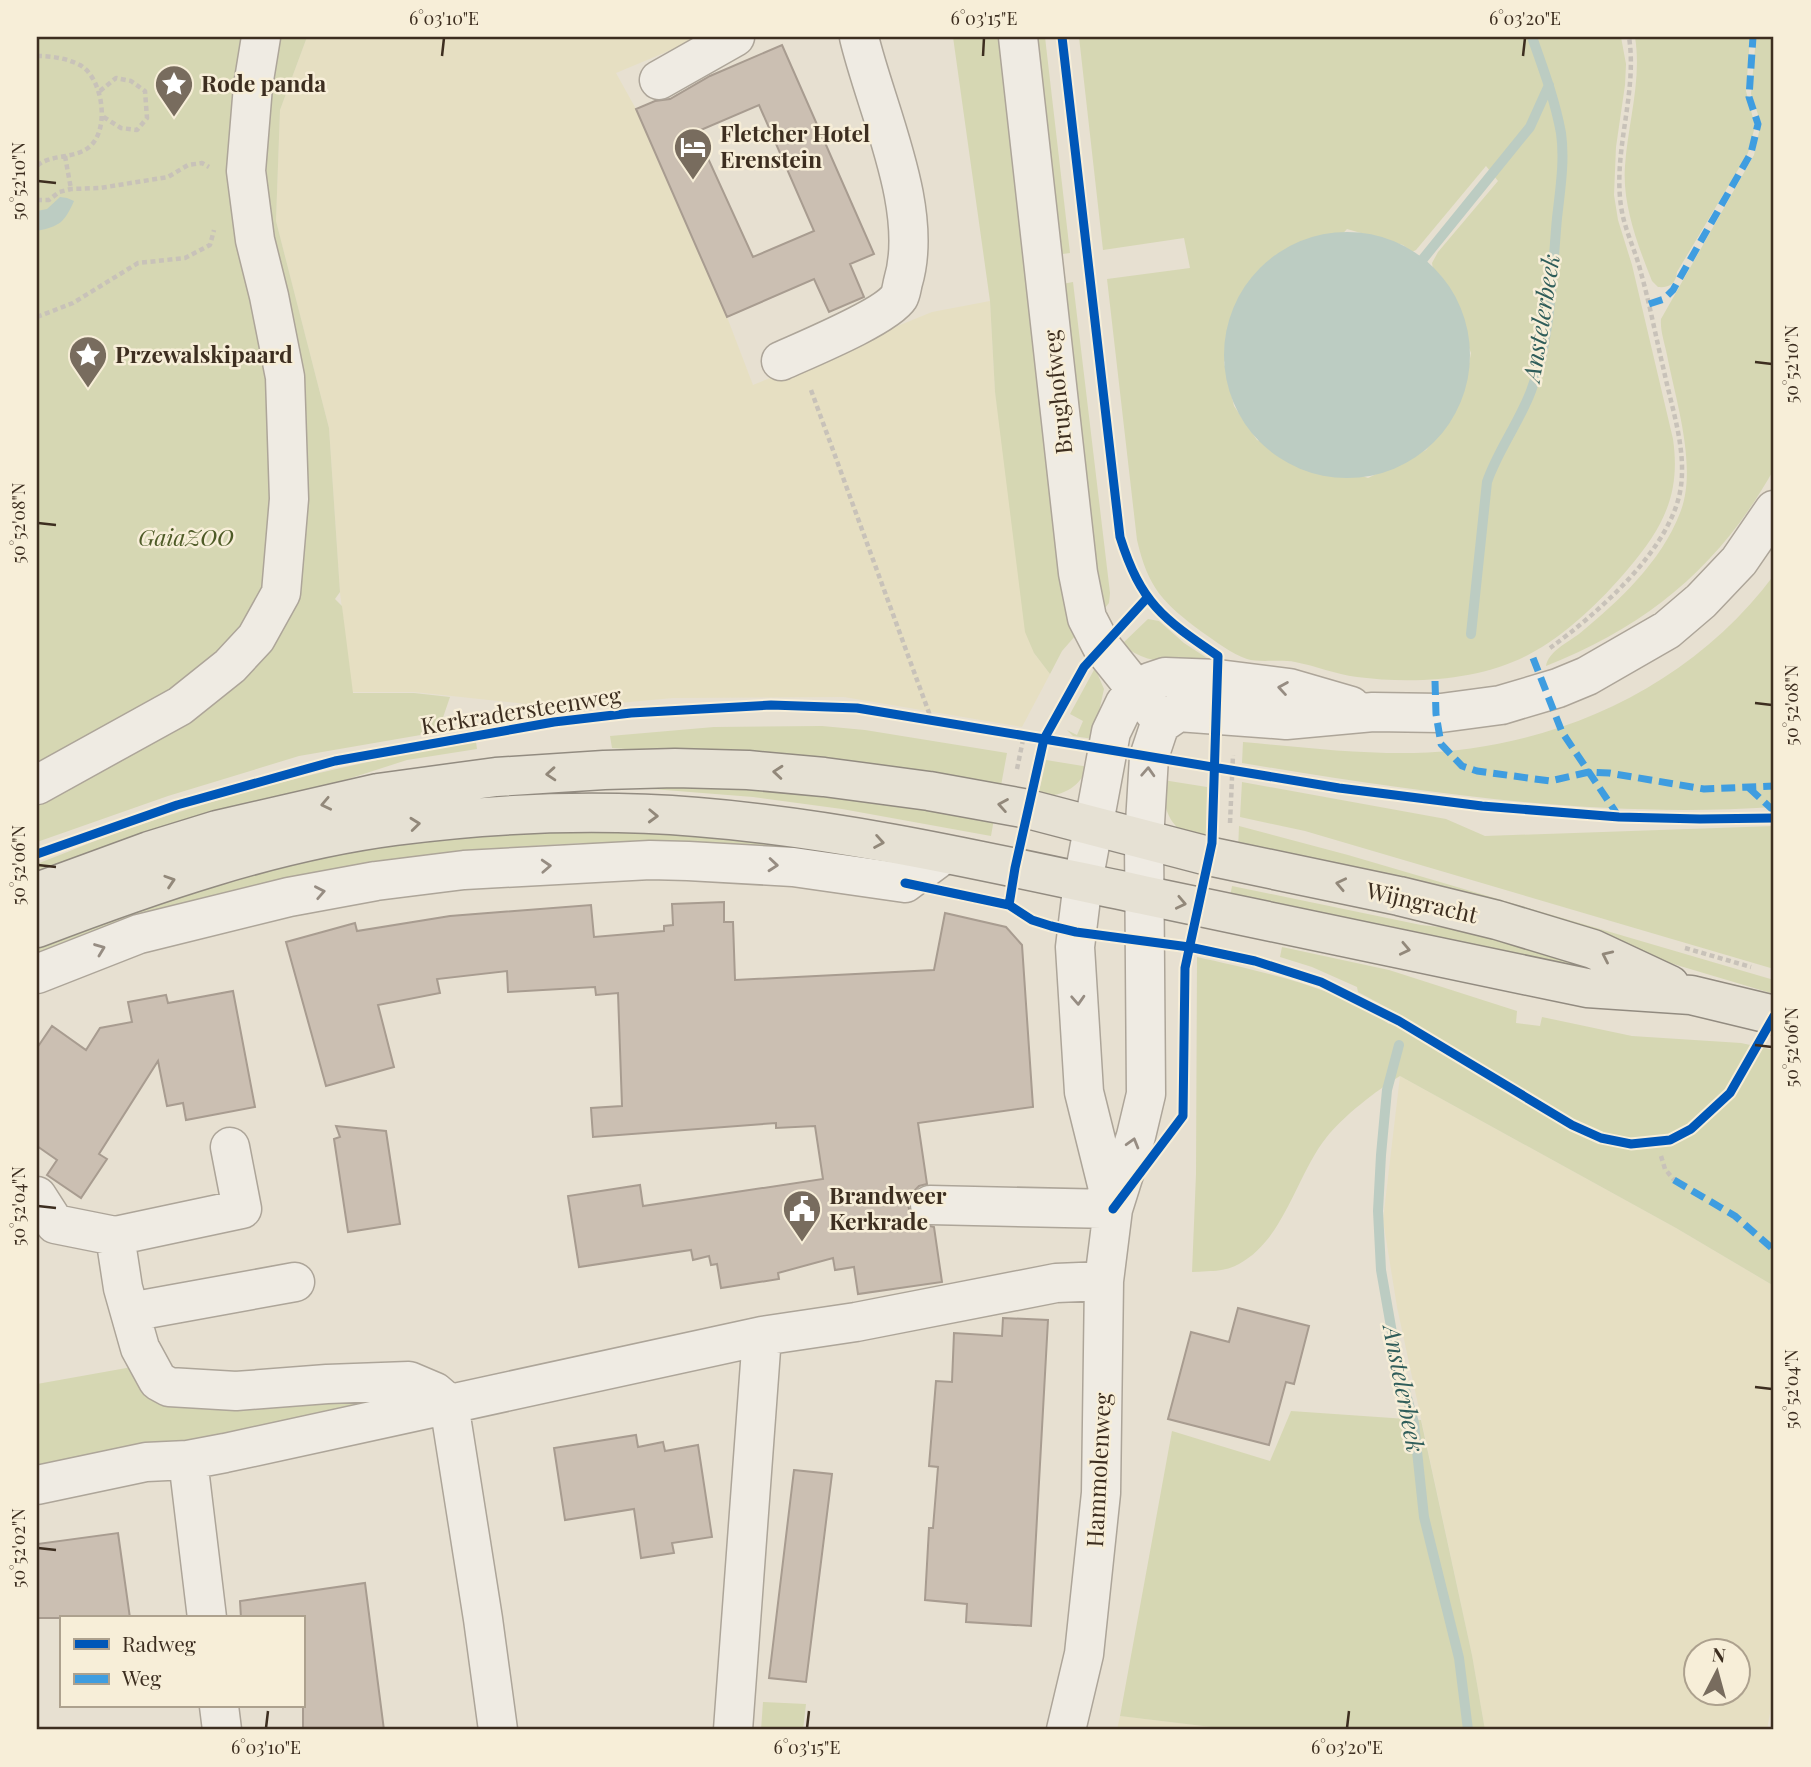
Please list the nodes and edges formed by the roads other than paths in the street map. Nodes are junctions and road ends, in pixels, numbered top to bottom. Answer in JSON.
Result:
{"nodes":[{"id":1,"x":261,"y":37,"type":"edge"},
{"id":2,"x":736,"y":37,"type":"edge"},
{"id":3,"x":859,"y":37,"type":"edge"},
{"id":4,"x":1018,"y":37,"type":"edge"},
{"id":5,"x":659,"y":80,"type":"dead end"},
{"id":6,"x":789,"y":357,"type":"road end"},
{"id":7,"x":1774,"y":510,"type":"edge"},
{"id":8,"x":1136,"y":692,"type":"junction"},
{"id":9,"x":1373,"y":712,"type":"junction"},
{"id":10,"x":1163,"y":723,"type":"junction"},
{"id":11,"x":37,"y":785,"type":"edge"},
{"id":12,"x":1093,"y":826,"type":"junction"},
{"id":13,"x":1144,"y":840,"type":"junction"},
{"id":14,"x":944,"y":854,"type":"junction"},
{"id":15,"x":1083,"y":882,"type":"junction"},
{"id":16,"x":37,"y":892,"type":"edge"},
{"id":17,"x":1144,"y":895,"type":"junction"},
{"id":18,"x":37,"y":928,"type":"edge"},
{"id":19,"x":37,"y":974,"type":"edge"},
{"id":20,"x":1691,"y":995,"type":"junction"},
{"id":21,"x":1774,"y":1015,"type":"edge"},
{"id":22,"x":230,"y":1147,"type":"dead end"},
{"id":23,"x":930,"y":1205,"type":"dead end"},
{"id":24,"x":1113,"y":1209,"type":"junction"},
{"id":25,"x":43,"y":1218,"type":"edge"},
{"id":26,"x":115,"y":1236,"type":"junction"},
{"id":27,"x":1104,"y":1281,"type":"junction"},
{"id":28,"x":295,"y":1282,"type":"dead end"},
{"id":29,"x":130,"y":1312,"type":"junction"},
{"id":30,"x":762,"y":1336,"type":"junction"},
{"id":31,"x":449,"y":1404,"type":"junction"},
{"id":32,"x":188,"y":1460,"type":"junction"},
{"id":33,"x":37,"y":1485,"type":"edge"},
{"id":34,"x":208,"y":1616,"type":"edge"},
{"id":35,"x":219,"y":1708,"type":"edge"},
{"id":36,"x":222,"y":1730,"type":"edge"},
{"id":37,"x":498,"y":1730,"type":"edge"},
{"id":38,"x":733,"y":1730,"type":"edge"},
{"id":39,"x":1066,"y":1730,"type":"edge"}],
"edges":[{"from":1,"to":11,"type":"street"},
{"from":2,"to":5,"type":"street"},
{"from":3,"to":6,"type":"street"},
{"from":4,"to":8,"type":"street","name":"Brughofweg"},
{"from":7,"to":9,"type":"street"},
{"from":9,"to":8,"type":"street","one_way":true},
{"from":8,"to":10,"type":"street","name":"Brughofweg"},
{"from":8,"to":12,"type":"street","name":"Hammolenweg"},
{"from":9,"to":10,"type":"street"},
{"from":13,"to":10,"type":"street","name":"Hammolenweg","one_way":true},
{"from":12,"to":13,"type":"main road"},
{"from":12,"to":15,"type":"street","name":"Hammolenweg"},
{"from":12,"to":16,"type":"main road","one_way":true},
{"from":13,"to":17,"type":"street","name":"Hammolenweg"},
{"from":20,"to":13,"type":"main road","name":"Wijngracht","one_way":true},
{"from":14,"to":15,"type":"main road"},
{"from":18,"to":14,"type":"main road","one_way":true},
{"from":19,"to":14,"type":"street","one_way":true},
{"from":15,"to":17,"type":"main road"},
{"from":15,"to":24,"type":"street","name":"Hammolenweg","one_way":true},
{"from":17,"to":20,"type":"main road","name":"Wijngracht","one_way":true},
{"from":24,"to":17,"type":"street","name":"Hammolenweg","one_way":true},
{"from":20,"to":21,"type":"main road","name":"Wijngracht"},
{"from":22,"to":26,"type":"street"},
{"from":23,"to":24,"type":"street"},
{"from":24,"to":27,"type":"street","name":"Hammolenweg"},
{"from":25,"to":26,"type":"street"},
{"from":26,"to":29,"type":"street"},
{"from":27,"to":30,"type":"street"},
{"from":27,"to":39,"type":"street","name":"Hammolenweg"},
{"from":28,"to":29,"type":"street"},
{"from":29,"to":31,"type":"street"},
{"from":30,"to":31,"type":"street"},
{"from":30,"to":38,"type":"street"},
{"from":31,"to":32,"type":"street"},
{"from":31,"to":37,"type":"street"},
{"from":32,"to":33,"type":"street"},
{"from":32,"to":34,"type":"street"},
{"from":35,"to":36,"type":"street"}]}
